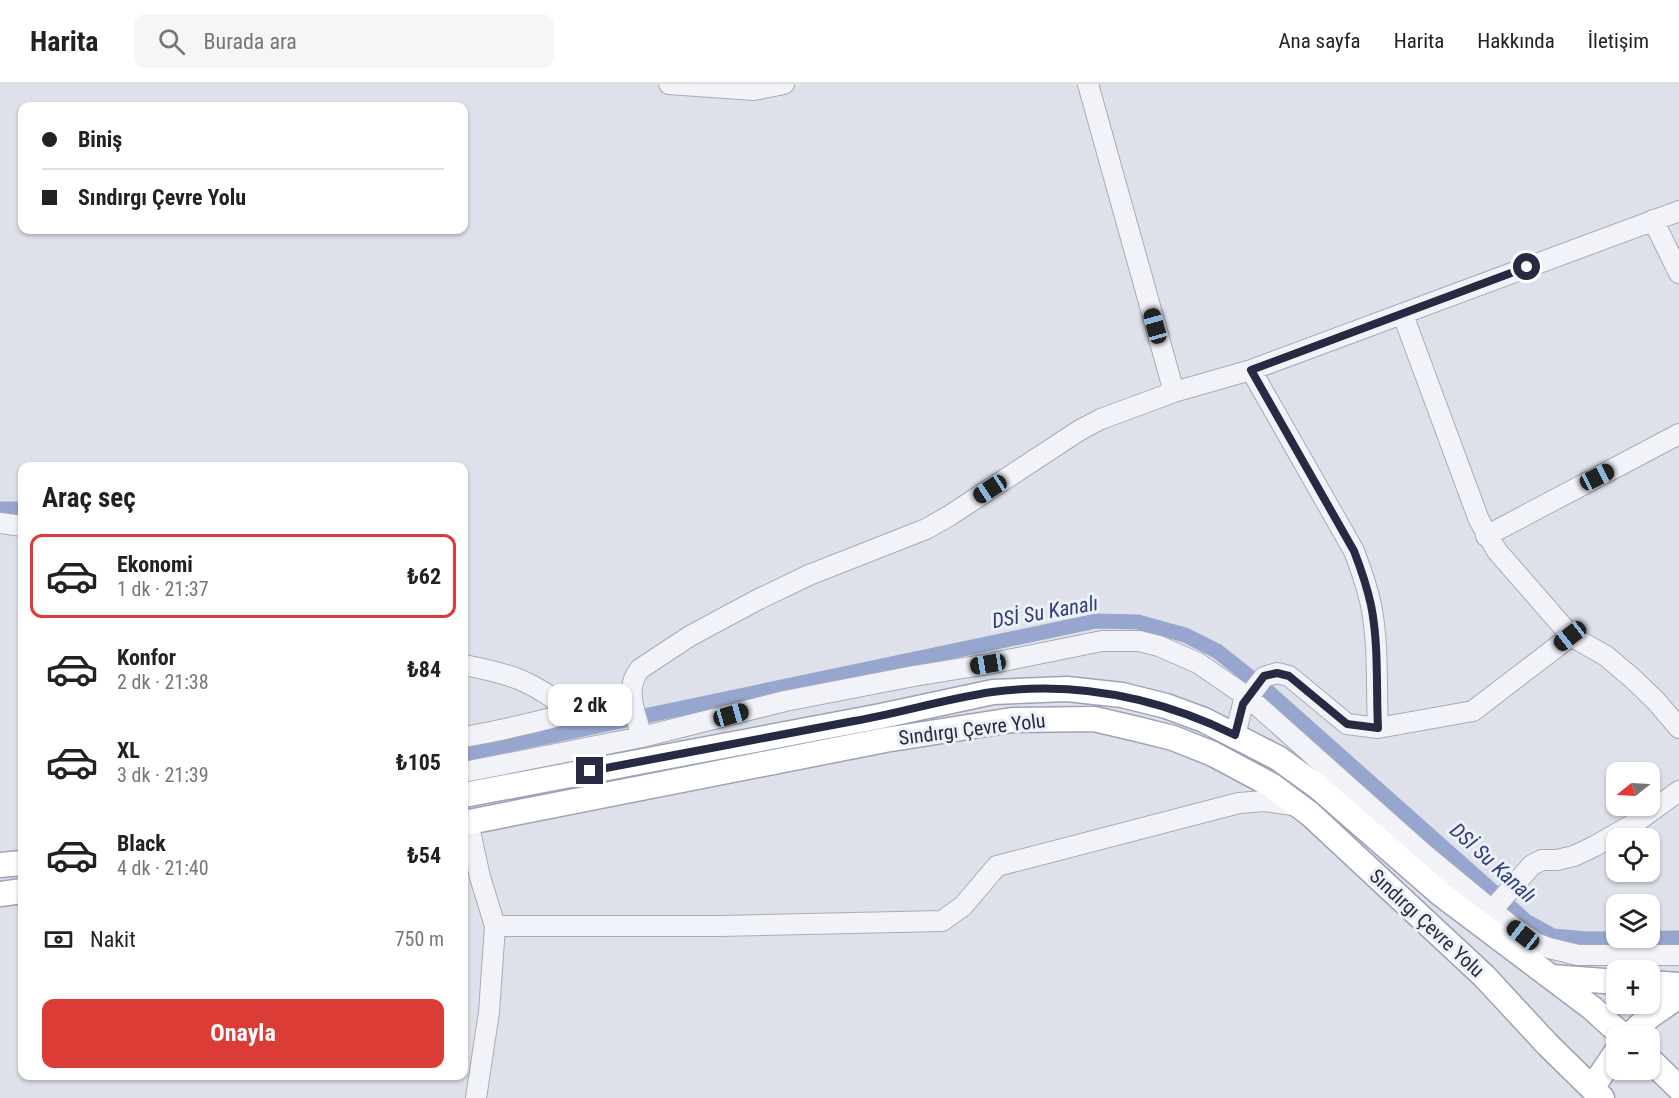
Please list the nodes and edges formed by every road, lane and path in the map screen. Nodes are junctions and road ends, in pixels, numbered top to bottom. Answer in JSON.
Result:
{"nodes":[{"id":1,"x":669,"y":84,"type":"edge"},
{"id":2,"x":784,"y":84,"type":"edge"},
{"id":3,"x":1088,"y":84,"type":"edge"},
{"id":4,"x":1679,"y":211,"type":"edge"},
{"id":5,"x":1653,"y":220,"type":"junction"},
{"id":6,"x":1679,"y":273,"type":"edge"},
{"id":7,"x":1403,"y":315,"type":"junction"},
{"id":8,"x":1251,"y":370,"type":"junction"},
{"id":9,"x":1174,"y":392,"type":"junction"},
{"id":10,"x":1679,"y":434,"type":"edge"},
{"id":11,"x":0,"y":523,"type":"edge"},
{"id":12,"x":18,"y":525,"type":"edge"},
{"id":13,"x":1486,"y":536,"type":"junction"},
{"id":14,"x":1570,"y":636,"type":"junction"},
{"id":15,"x":468,"y":666,"type":"edge"},
{"id":16,"x":1251,"y":695,"type":"junction"},
{"id":17,"x":572,"y":714,"type":"junction"},
{"id":18,"x":637,"y":717,"type":"junction"},
{"id":19,"x":1378,"y":728,"type":"junction"},
{"id":20,"x":1679,"y":729,"type":"edge"},
{"id":21,"x":1235,"y":735,"type":"junction"},
{"id":22,"x":468,"y":736,"type":"edge"},
{"id":23,"x":468,"y":770,"type":"edge"},
{"id":24,"x":590,"y":771,"type":"junction"},
{"id":25,"x":1679,"y":791,"type":"edge"},
{"id":26,"x":468,"y":794,"type":"edge"},
{"id":27,"x":1299,"y":806,"type":"junction"},
{"id":28,"x":468,"y":819,"type":"edge"},
{"id":29,"x":468,"y":823,"type":"edge"},
{"id":30,"x":468,"y":831,"type":"edge"},
{"id":31,"x":18,"y":863,"type":"edge"},
{"id":32,"x":0,"y":865,"type":"edge"},
{"id":33,"x":18,"y":892,"type":"edge"},
{"id":34,"x":0,"y":894,"type":"edge"},
{"id":35,"x":1500,"y":903,"type":"junction"},
{"id":36,"x":495,"y":926,"type":"junction"},
{"id":37,"x":1679,"y":954,"type":"edge"},
{"id":38,"x":1552,"y":977,"type":"junction"},
{"id":39,"x":1606,"y":981,"type":"edge"},
{"id":40,"x":1660,"y":984,"type":"edge"},
{"id":41,"x":1679,"y":985,"type":"edge"},
{"id":42,"x":1679,"y":996,"type":"edge"},
{"id":43,"x":1612,"y":1026,"type":"edge"},
{"id":44,"x":1640,"y":1026,"type":"edge"},
{"id":45,"x":1660,"y":1072,"type":"edge"},
{"id":46,"x":1606,"y":1074,"type":"edge"},
{"id":47,"x":1674,"y":1089,"type":"edge"},
{"id":48,"x":1597,"y":1093,"type":"edge"},
{"id":49,"x":476,"y":1098,"type":"edge"}],
"edges":[{"from":1,"to":2,"type":"street"},
{"from":3,"to":9,"type":"street"},
{"from":4,"to":5,"type":"street"},
{"from":5,"to":6,"type":"street"},
{"from":5,"to":7,"type":"street"},
{"from":7,"to":8,"type":"street"},
{"from":7,"to":13,"type":"street"},
{"from":8,"to":9,"type":"street"},
{"from":8,"to":19,"type":"street"},
{"from":9,"to":18,"type":"street"},
{"from":10,"to":13,"type":"street"},
{"from":11,"to":12,"type":"street"},
{"from":13,"to":14,"type":"street"},
{"from":14,"to":19,"type":"street"},
{"from":14,"to":20,"type":"street"},
{"from":15,"to":17,"type":"street"},
{"from":16,"to":18,"type":"street"},
{"from":16,"to":19,"type":"street"},
{"from":16,"to":21,"type":"street"},
{"from":16,"to":35,"type":"street"},
{"from":17,"to":18,"type":"street"},
{"from":17,"to":22,"type":"street"},
{"from":18,"to":23,"type":"street"},
{"from":21,"to":24,"type":"main road","name":"Sındırgı Çevre Yolu"},
{"from":21,"to":38,"type":"main road","name":"Sındırgı Çevre Yolu"},
{"from":24,"to":26,"type":"main road","name":"Sındırgı Çevre Yolu"},
{"from":24,"to":28,"type":"main road"},
{"from":25,"to":35,"type":"street"},
{"from":27,"to":29,"type":"main road","name":"Sındırgı Çevre Yolu"},
{"from":27,"to":36,"type":"street"},
{"from":27,"to":48,"type":"main road","name":"Sındırgı Çevre Yolu"},
{"from":30,"to":36,"type":"street"},
{"from":31,"to":32,"type":"main road"},
{"from":33,"to":34,"type":"main road"},
{"from":35,"to":37,"type":"street"},
{"from":36,"to":49,"type":"street"},
{"from":38,"to":39,"type":"main road"},
{"from":38,"to":43,"type":"main road","name":"Sındırgı Çevre Yolu"},
{"from":40,"to":41,"type":"main road"},
{"from":42,"to":44,"type":"main road"},
{"from":45,"to":47,"type":"main road"},
{"from":46,"to":48,"type":"main road"}]}
